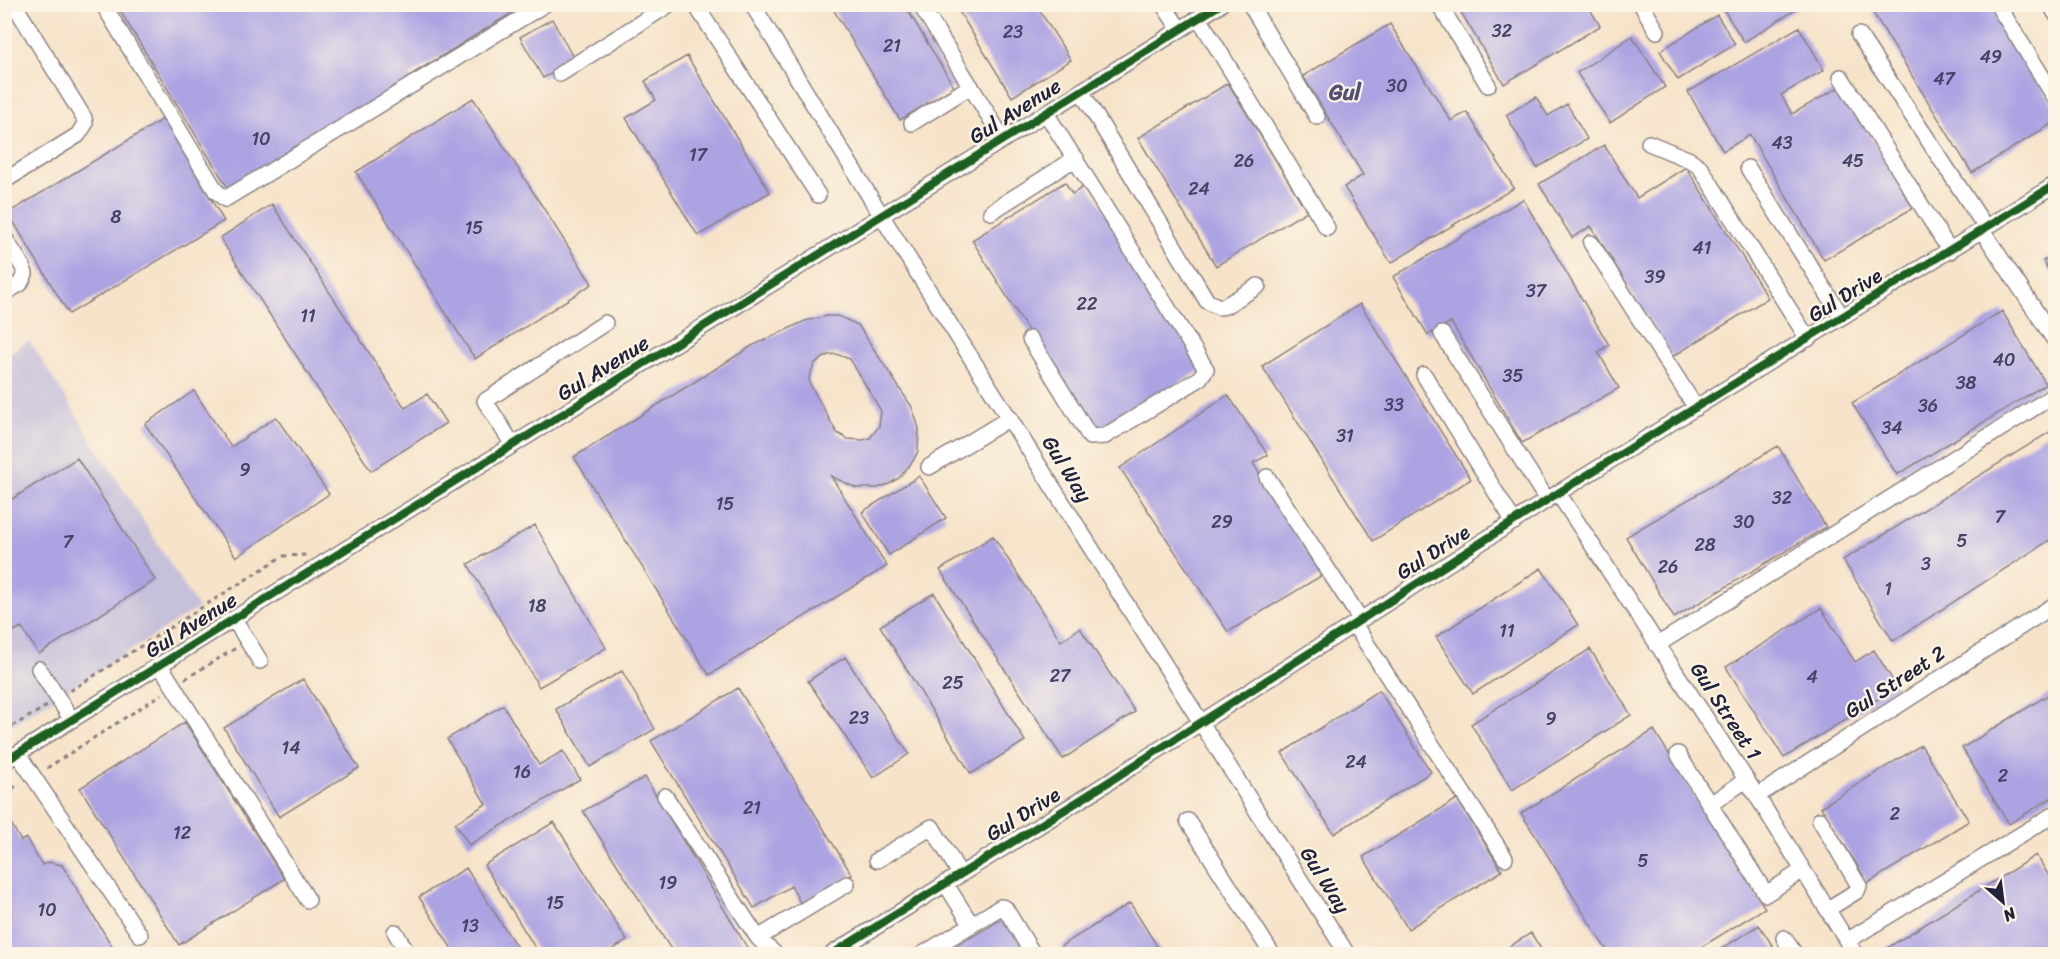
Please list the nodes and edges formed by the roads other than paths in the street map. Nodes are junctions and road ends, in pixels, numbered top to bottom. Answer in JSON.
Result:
{"nodes":[{"id":1,"x":14,"y":4,"type":"edge"},
{"id":2,"x":103,"y":4,"type":"edge"},
{"id":3,"x":545,"y":4,"type":"edge"},
{"id":4,"x":670,"y":4,"type":"edge"},
{"id":5,"x":695,"y":4,"type":"edge"},
{"id":6,"x":752,"y":4,"type":"edge"},
{"id":7,"x":920,"y":4,"type":"edge"},
{"id":8,"x":1164,"y":4,"type":"edge"},
{"id":9,"x":1221,"y":4,"type":"edge"},
{"id":10,"x":1250,"y":4,"type":"edge"},
{"id":11,"x":1439,"y":4,"type":"edge"},
{"id":12,"x":1641,"y":4,"type":"edge"},
{"id":13,"x":1997,"y":4,"type":"edge"},
{"id":14,"x":2050,"y":4,"type":"edge"},
{"id":15,"x":2055,"y":14,"type":"edge"},
{"id":16,"x":1199,"y":18,"type":"junction"},
{"id":17,"x":1180,"y":30,"type":"junction"},
{"id":18,"x":1657,"y":31,"type":"dead end"},
{"id":19,"x":1859,"y":35,"type":"dead end"},
{"id":20,"x":560,"y":74,"type":"dead end"},
{"id":21,"x":1841,"y":77,"type":"dead end"},
{"id":22,"x":1488,"y":85,"type":"dead end"},
{"id":23,"x":971,"y":86,"type":"junction"},
{"id":24,"x":1080,"y":92,"type":"junction"},
{"id":25,"x":2055,"y":99,"type":"edge"},
{"id":26,"x":1046,"y":113,"type":"junction"},
{"id":27,"x":1317,"y":117,"type":"dead end"},
{"id":28,"x":912,"y":123,"type":"dead end"},
{"id":29,"x":1003,"y":140,"type":"junction"},
{"id":30,"x":1649,"y":143,"type":"dead end"},
{"id":31,"x":1076,"y":158,"type":"junction"},
{"id":32,"x":1748,"y":168,"type":"dead end"},
{"id":33,"x":4,"y":181,"type":"edge"},
{"id":34,"x":2055,"y":184,"type":"edge"},
{"id":35,"x":818,"y":195,"type":"dead end"},
{"id":36,"x":991,"y":212,"type":"dead end"},
{"id":37,"x":881,"y":215,"type":"junction"},
{"id":38,"x":1327,"y":228,"type":"dead end"},
{"id":39,"x":1984,"y":229,"type":"junction"},
{"id":40,"x":4,"y":237,"type":"edge"},
{"id":41,"x":1591,"y":243,"type":"dead end"},
{"id":42,"x":1950,"y":251,"type":"junction"},
{"id":43,"x":1258,"y":286,"type":"dead end"},
{"id":44,"x":4,"y":293,"type":"edge"},
{"id":45,"x":1842,"y":317,"type":"junction"},
{"id":46,"x":605,"y":323,"type":"dead end"},
{"id":47,"x":1442,"y":334,"type":"dead end"},
{"id":48,"x":1030,"y":339,"type":"dead end"},
{"id":49,"x":1808,"y":339,"type":"junction"},
{"id":50,"x":2055,"y":342,"type":"edge"},
{"id":51,"x":1424,"y":375,"type":"dead end"},
{"id":52,"x":2055,"y":394,"type":"edge"},
{"id":53,"x":1696,"y":408,"type":"junction"},
{"id":54,"x":1010,"y":418,"type":"junction"},
{"id":55,"x":513,"y":445,"type":"junction"},
{"id":56,"x":929,"y":467,"type":"dead end"},
{"id":57,"x":1267,"y":477,"type":"dead end"},
{"id":58,"x":1553,"y":497,"type":"junction"},
{"id":59,"x":1514,"y":522,"type":"junction"},
{"id":60,"x":2055,"y":604,"type":"edge"},
{"id":61,"x":234,"y":619,"type":"junction"},
{"id":62,"x":1358,"y":622,"type":"junction"},
{"id":63,"x":1657,"y":645,"type":"junction"},
{"id":64,"x":260,"y":661,"type":"dead end"},
{"id":65,"x":160,"y":665,"type":"junction"},
{"id":66,"x":39,"y":669,"type":"dead end"},
{"id":67,"x":72,"y":720,"type":"junction"},
{"id":68,"x":1202,"y":722,"type":"junction"},
{"id":69,"x":1678,"y":754,"type":"dead end"},
{"id":70,"x":11,"y":758,"type":"edge"},
{"id":71,"x":1746,"y":780,"type":"junction"},
{"id":72,"x":665,"y":796,"type":"dead end"},
{"id":73,"x":1757,"y":796,"type":"junction"},
{"id":74,"x":1709,"y":805,"type":"junction"},
{"id":75,"x":2055,"y":813,"type":"edge"},
{"id":76,"x":1820,"y":820,"type":"dead end"},
{"id":77,"x":1188,"y":821,"type":"dead end"},
{"id":78,"x":1505,"y":858,"type":"dead end"},
{"id":79,"x":877,"y":860,"type":"dead end"},
{"id":80,"x":1803,"y":870,"type":"junction"},
{"id":81,"x":960,"y":874,"type":"junction"},
{"id":82,"x":945,"y":883,"type":"junction"},
{"id":83,"x":847,"y":884,"type":"dead end"},
{"id":84,"x":308,"y":900,"type":"dead end"},
{"id":85,"x":1827,"y":909,"type":"junction"},
{"id":86,"x":971,"y":924,"type":"junction"},
{"id":87,"x":395,"y":933,"type":"dead end"},
{"id":88,"x":140,"y":935,"type":"dead end"},
{"id":89,"x":758,"y":938,"type":"junction"},
{"id":90,"x":1784,"y":938,"type":"dead end"},
{"id":91,"x":1851,"y":948,"type":"edge"},
{"id":92,"x":842,"y":952,"type":"edge"},
{"id":93,"x":408,"y":954,"type":"edge"},
{"id":94,"x":775,"y":954,"type":"edge"},
{"id":95,"x":923,"y":954,"type":"edge"},
{"id":96,"x":1033,"y":954,"type":"edge"},
{"id":97,"x":1272,"y":954,"type":"edge"},
{"id":98,"x":1347,"y":954,"type":"edge"},
{"id":99,"x":1795,"y":954,"type":"edge"}],
"edges":[{"from":1,"to":33,"type":"street"},
{"from":2,"to":3,"type":"street"},
{"from":4,"to":20,"type":"street"},
{"from":5,"to":35,"type":"street"},
{"from":6,"to":37,"type":"street","name":"Gul Way"},
{"from":7,"to":23,"type":"street"},
{"from":8,"to":17,"type":"street"},
{"from":9,"to":16,"type":"street","name":"Gul Avenue"},
{"from":10,"to":27,"type":"street"},
{"from":11,"to":22,"type":"street"},
{"from":12,"to":18,"type":"street"},
{"from":13,"to":25,"type":"street"},
{"from":14,"to":15,"type":"street"},
{"from":16,"to":17,"type":"street","name":"Gul Avenue"},
{"from":16,"to":38,"type":"street"},
{"from":17,"to":24,"type":"street","name":"Gul Avenue"},
{"from":19,"to":39,"type":"street"},
{"from":21,"to":42,"type":"street"},
{"from":23,"to":28,"type":"street"},
{"from":23,"to":29,"type":"street"},
{"from":24,"to":26,"type":"street","name":"Gul Avenue"},
{"from":24,"to":43,"type":"street"},
{"from":26,"to":29,"type":"street","name":"Gul Avenue"},
{"from":26,"to":31,"type":"street"},
{"from":29,"to":37,"type":"street","name":"Gul Avenue"},
{"from":30,"to":49,"type":"street"},
{"from":31,"to":36,"type":"street"},
{"from":31,"to":48,"type":"street"},
{"from":32,"to":45,"type":"street"},
{"from":34,"to":39,"type":"street","name":"Gul Drive"},
{"from":37,"to":54,"type":"street","name":"Gul Way"},
{"from":37,"to":55,"type":"street","name":"Gul Avenue"},
{"from":39,"to":42,"type":"street","name":"Gul Drive"},
{"from":39,"to":50,"type":"street"},
{"from":40,"to":44,"type":"street"},
{"from":41,"to":53,"type":"street"},
{"from":42,"to":45,"type":"street","name":"Gul Drive"},
{"from":45,"to":49,"type":"street","name":"Gul Drive"},
{"from":46,"to":55,"type":"street"},
{"from":47,"to":58,"type":"street","name":"Gul Street 1"},
{"from":49,"to":53,"type":"street","name":"Gul Drive"},
{"from":51,"to":59,"type":"street"},
{"from":52,"to":63,"type":"street"},
{"from":53,"to":58,"type":"street","name":"Gul Drive"},
{"from":54,"to":56,"type":"street"},
{"from":54,"to":68,"type":"street","name":"Gul Way"},
{"from":55,"to":61,"type":"street","name":"Gul Avenue"},
{"from":57,"to":62,"type":"street"},
{"from":58,"to":59,"type":"street","name":"Gul Drive"},
{"from":58,"to":63,"type":"street","name":"Gul Street 1"},
{"from":59,"to":62,"type":"street","name":"Gul Drive"},
{"from":60,"to":73,"type":"street","name":"Gul Street 2"},
{"from":61,"to":64,"type":"street"},
{"from":61,"to":65,"type":"street","name":"Gul Avenue"},
{"from":62,"to":68,"type":"street","name":"Gul Drive"},
{"from":62,"to":78,"type":"street"},
{"from":63,"to":71,"type":"street","name":"Gul Street 1"},
{"from":65,"to":67,"type":"street","name":"Gul Avenue"},
{"from":65,"to":84,"type":"street"},
{"from":66,"to":67,"type":"street"},
{"from":67,"to":70,"type":"street","name":"Gul Avenue"},
{"from":68,"to":81,"type":"street","name":"Gul Drive"},
{"from":68,"to":98,"type":"street","name":"Gul Way"},
{"from":69,"to":74,"type":"street"},
{"from":70,"to":88,"type":"street"},
{"from":71,"to":73,"type":"street","name":"Gul Street 1"},
{"from":71,"to":74,"type":"street"},
{"from":72,"to":89,"type":"street"},
{"from":73,"to":80,"type":"street","name":"Gul Street 1"},
{"from":74,"to":80,"type":"street"},
{"from":75,"to":91,"type":"street"},
{"from":76,"to":85,"type":"street"},
{"from":77,"to":97,"type":"street"},
{"from":79,"to":81,"type":"street"},
{"from":80,"to":85,"type":"street","name":"Gul Street 1"},
{"from":81,"to":82,"type":"street","name":"Gul Drive"},
{"from":82,"to":86,"type":"street"},
{"from":82,"to":92,"type":"street","name":"Gul Drive"},
{"from":83,"to":89,"type":"street"},
{"from":85,"to":91,"type":"street","name":"Gul Street 1"},
{"from":86,"to":95,"type":"street"},
{"from":86,"to":96,"type":"street"},
{"from":87,"to":93,"type":"street"},
{"from":89,"to":94,"type":"street"},
{"from":90,"to":99,"type":"street"}]}
